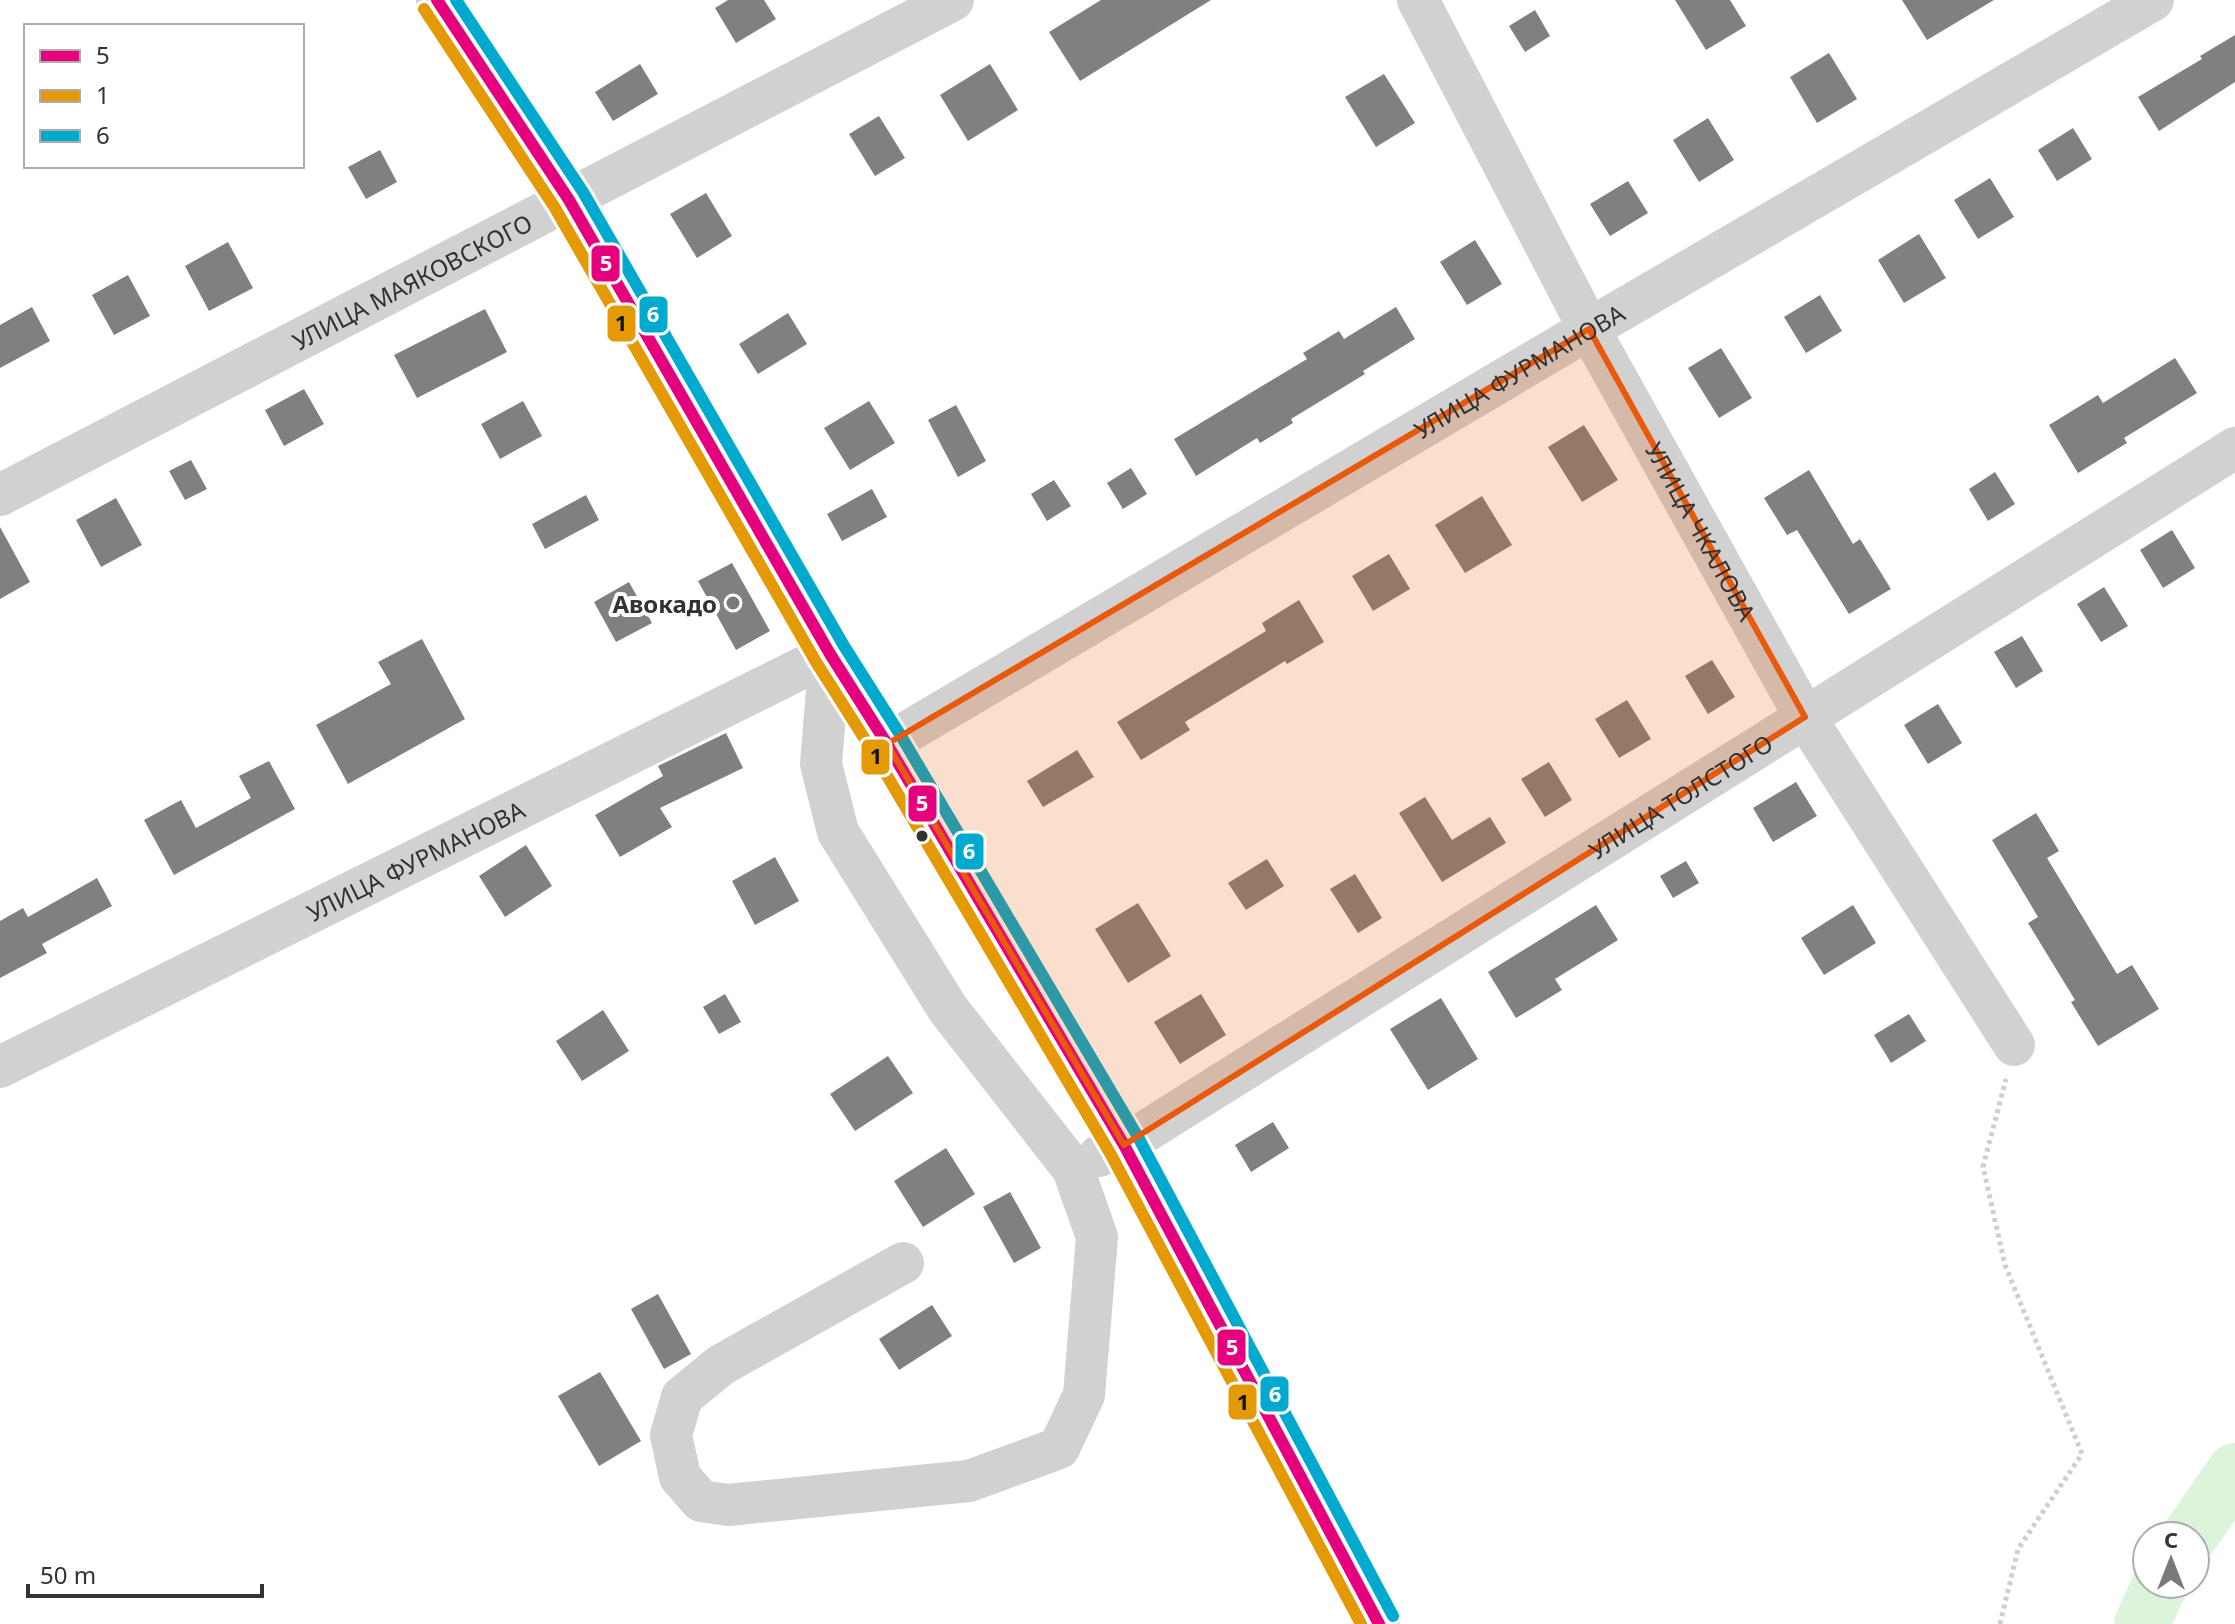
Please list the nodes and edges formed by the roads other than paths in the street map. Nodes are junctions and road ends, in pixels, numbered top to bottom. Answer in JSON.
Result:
{"nodes":[{"id":1,"x":437,"y":0,"type":"edge"},
{"id":2,"x":953,"y":0,"type":"edge"},
{"id":3,"x":1418,"y":0,"type":"edge"},
{"id":4,"x":2153,"y":0,"type":"edge"},
{"id":5,"x":569,"y":200,"type":"junction"},
{"id":6,"x":1589,"y":329,"type":"junction"},
{"id":7,"x":2235,"y":448,"type":"edge"},
{"id":8,"x":0,"y":495,"type":"edge"},
{"id":9,"x":830,"y":654,"type":"junction"},
{"id":10,"x":1805,"y":717,"type":"junction"},
{"id":11,"x":887,"y":744,"type":"junction"},
{"id":12,"x":2014,"y":1045,"type":"road end"},
{"id":13,"x":0,"y":1067,"type":"edge"},
{"id":14,"x":1124,"y":1145,"type":"junction"},
{"id":15,"x":1073,"y":1169,"type":"junction"},
{"id":16,"x":903,"y":1263,"type":"dead end"},
{"id":17,"x":1379,"y":1624,"type":"edge"}],
"edges":[{"from":1,"to":5,"type":"street"},
{"from":2,"to":5,"type":"street","name":"УЛИЦА МАЯКОВСКОГО"},
{"from":3,"to":6,"type":"street","name":"УЛИЦА ЧКАЛОВА"},
{"from":4,"to":6,"type":"street","name":"УЛИЦА ФУРМАНОВА"},
{"from":5,"to":8,"type":"street","name":"УЛИЦА МАЯКОВСКОГО"},
{"from":5,"to":9,"type":"street"},
{"from":6,"to":10,"type":"street","name":"УЛИЦА ЧКАЛОВА"},
{"from":6,"to":11,"type":"street","name":"УЛИЦА ФУРМАНОВА"},
{"from":7,"to":10,"type":"street","name":"УЛИЦА ТОЛСТОГО"},
{"from":9,"to":11,"type":"street"},
{"from":9,"to":13,"type":"street","name":"УЛИЦА ФУРМАНОВА"},
{"from":9,"to":15,"type":"street"},
{"from":10,"to":12,"type":"street","name":"УЛИЦА ЧКАЛОВА"},
{"from":10,"to":14,"type":"street","name":"УЛИЦА ТОЛСТОГО"},
{"from":11,"to":14,"type":"street"},
{"from":14,"to":15,"type":"street","name":"УЛИЦА ТОЛСТОГО"},
{"from":14,"to":17,"type":"street"},
{"from":15,"to":16,"type":"street"}]}
